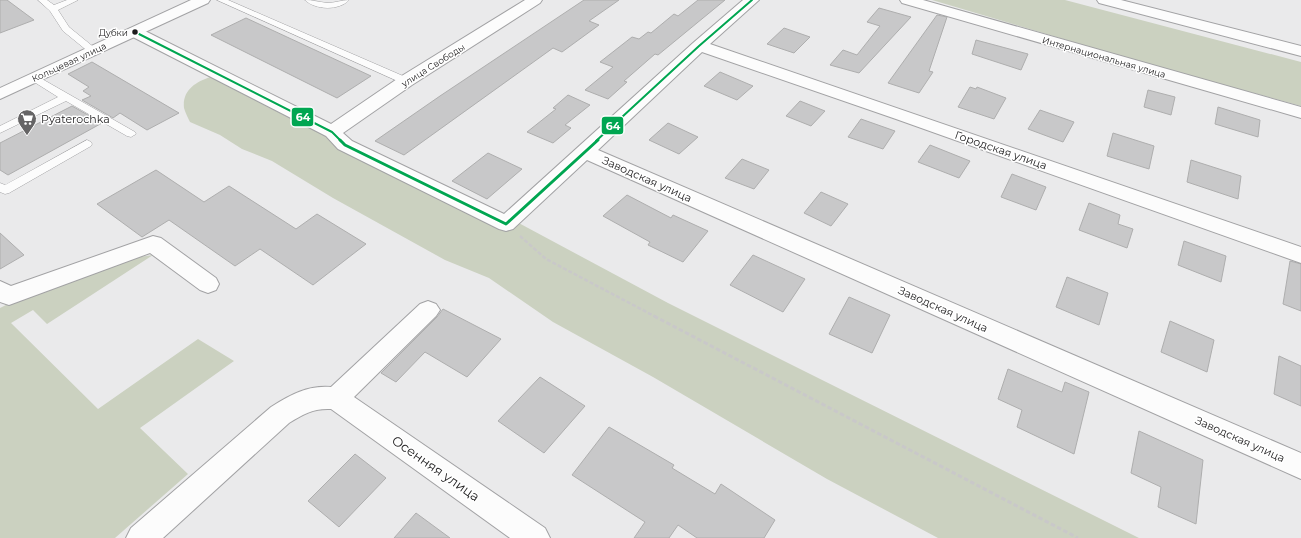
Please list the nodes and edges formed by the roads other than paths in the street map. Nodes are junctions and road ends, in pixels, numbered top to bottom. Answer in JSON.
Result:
{"nodes":[{"id":1,"x":42,"y":0,"type":"edge"},
{"id":2,"x":74,"y":0,"type":"edge"},
{"id":3,"x":203,"y":0,"type":"edge"},
{"id":4,"x":221,"y":0,"type":"edge"},
{"id":5,"x":309,"y":0,"type":"edge"},
{"id":6,"x":345,"y":0,"type":"edge"},
{"id":7,"x":535,"y":0,"type":"edge"},
{"id":8,"x":752,"y":0,"type":"edge"},
{"id":9,"x":907,"y":0,"type":"edge"},
{"id":10,"x":1104,"y":0,"type":"edge"},
{"id":11,"x":53,"y":9,"type":"junction"},
{"id":12,"x":135,"y":32,"type":"junction"},
{"id":13,"x":699,"y":46,"type":"junction"},
{"id":14,"x":93,"y":51,"type":"junction"},
{"id":15,"x":1301,"y":51,"type":"edge"},
{"id":16,"x":35,"y":78,"type":"junction"},
{"id":17,"x":406,"y":81,"type":"junction"},
{"id":18,"x":0,"y":94,"type":"edge"},
{"id":19,"x":66,"y":97,"type":"junction"},
{"id":20,"x":1301,"y":113,"type":"edge"},
{"id":21,"x":0,"y":130,"type":"edge"},
{"id":22,"x":332,"y":132,"type":"junction"},
{"id":23,"x":131,"y":134,"type":"dead end"},
{"id":24,"x":87,"y":144,"type":"dead end"},
{"id":25,"x":586,"y":152,"type":"junction"},
{"id":26,"x":0,"y":187,"type":"edge"},
{"id":27,"x":1301,"y":255,"type":"edge"},
{"id":28,"x":208,"y":284,"type":"dead end"},
{"id":29,"x":0,"y":290,"type":"edge"},
{"id":30,"x":428,"y":310,"type":"dead end"},
{"id":31,"x":336,"y":398,"type":"junction"},
{"id":32,"x":1301,"y":466,"type":"edge"},
{"id":33,"x":141,"y":538,"type":"edge"},
{"id":34,"x":535,"y":538,"type":"edge"}],
"edges":[{"from":1,"to":11,"type":"lane"},
{"from":2,"to":11,"type":"lane"},
{"from":3,"to":12,"type":"street","name":"Кольцевая улица"},
{"from":4,"to":17,"type":"lane"},
{"from":5,"to":6,"type":"lane"},
{"from":7,"to":17,"type":"street","name":"улица Свободы"},
{"from":8,"to":13,"type":"street"},
{"from":9,"to":20,"type":"street","name":"Интернациональная улица"},
{"from":10,"to":15,"type":"street"},
{"from":11,"to":14,"type":"lane"},
{"from":12,"to":14,"type":"street","name":"Кольцевая улица"},
{"from":12,"to":22,"type":"street"},
{"from":13,"to":25,"type":"street"},
{"from":13,"to":27,"type":"street","name":"Городская улица"},
{"from":14,"to":16,"type":"street","name":"Кольцевая улица"},
{"from":16,"to":18,"type":"street","name":"Кольцевая улица"},
{"from":16,"to":19,"type":"lane"},
{"from":17,"to":22,"type":"street","name":"улица Свободы"},
{"from":19,"to":21,"type":"lane"},
{"from":19,"to":23,"type":"lane"},
{"from":22,"to":25,"type":"street"},
{"from":24,"to":26,"type":"lane"},
{"from":25,"to":32,"type":"street","name":"Заводская улица"},
{"from":28,"to":29,"type":"street"},
{"from":30,"to":31,"type":"street"},
{"from":31,"to":33,"type":"street"},
{"from":31,"to":34,"type":"street","name":"Осенняя улица"}]}
